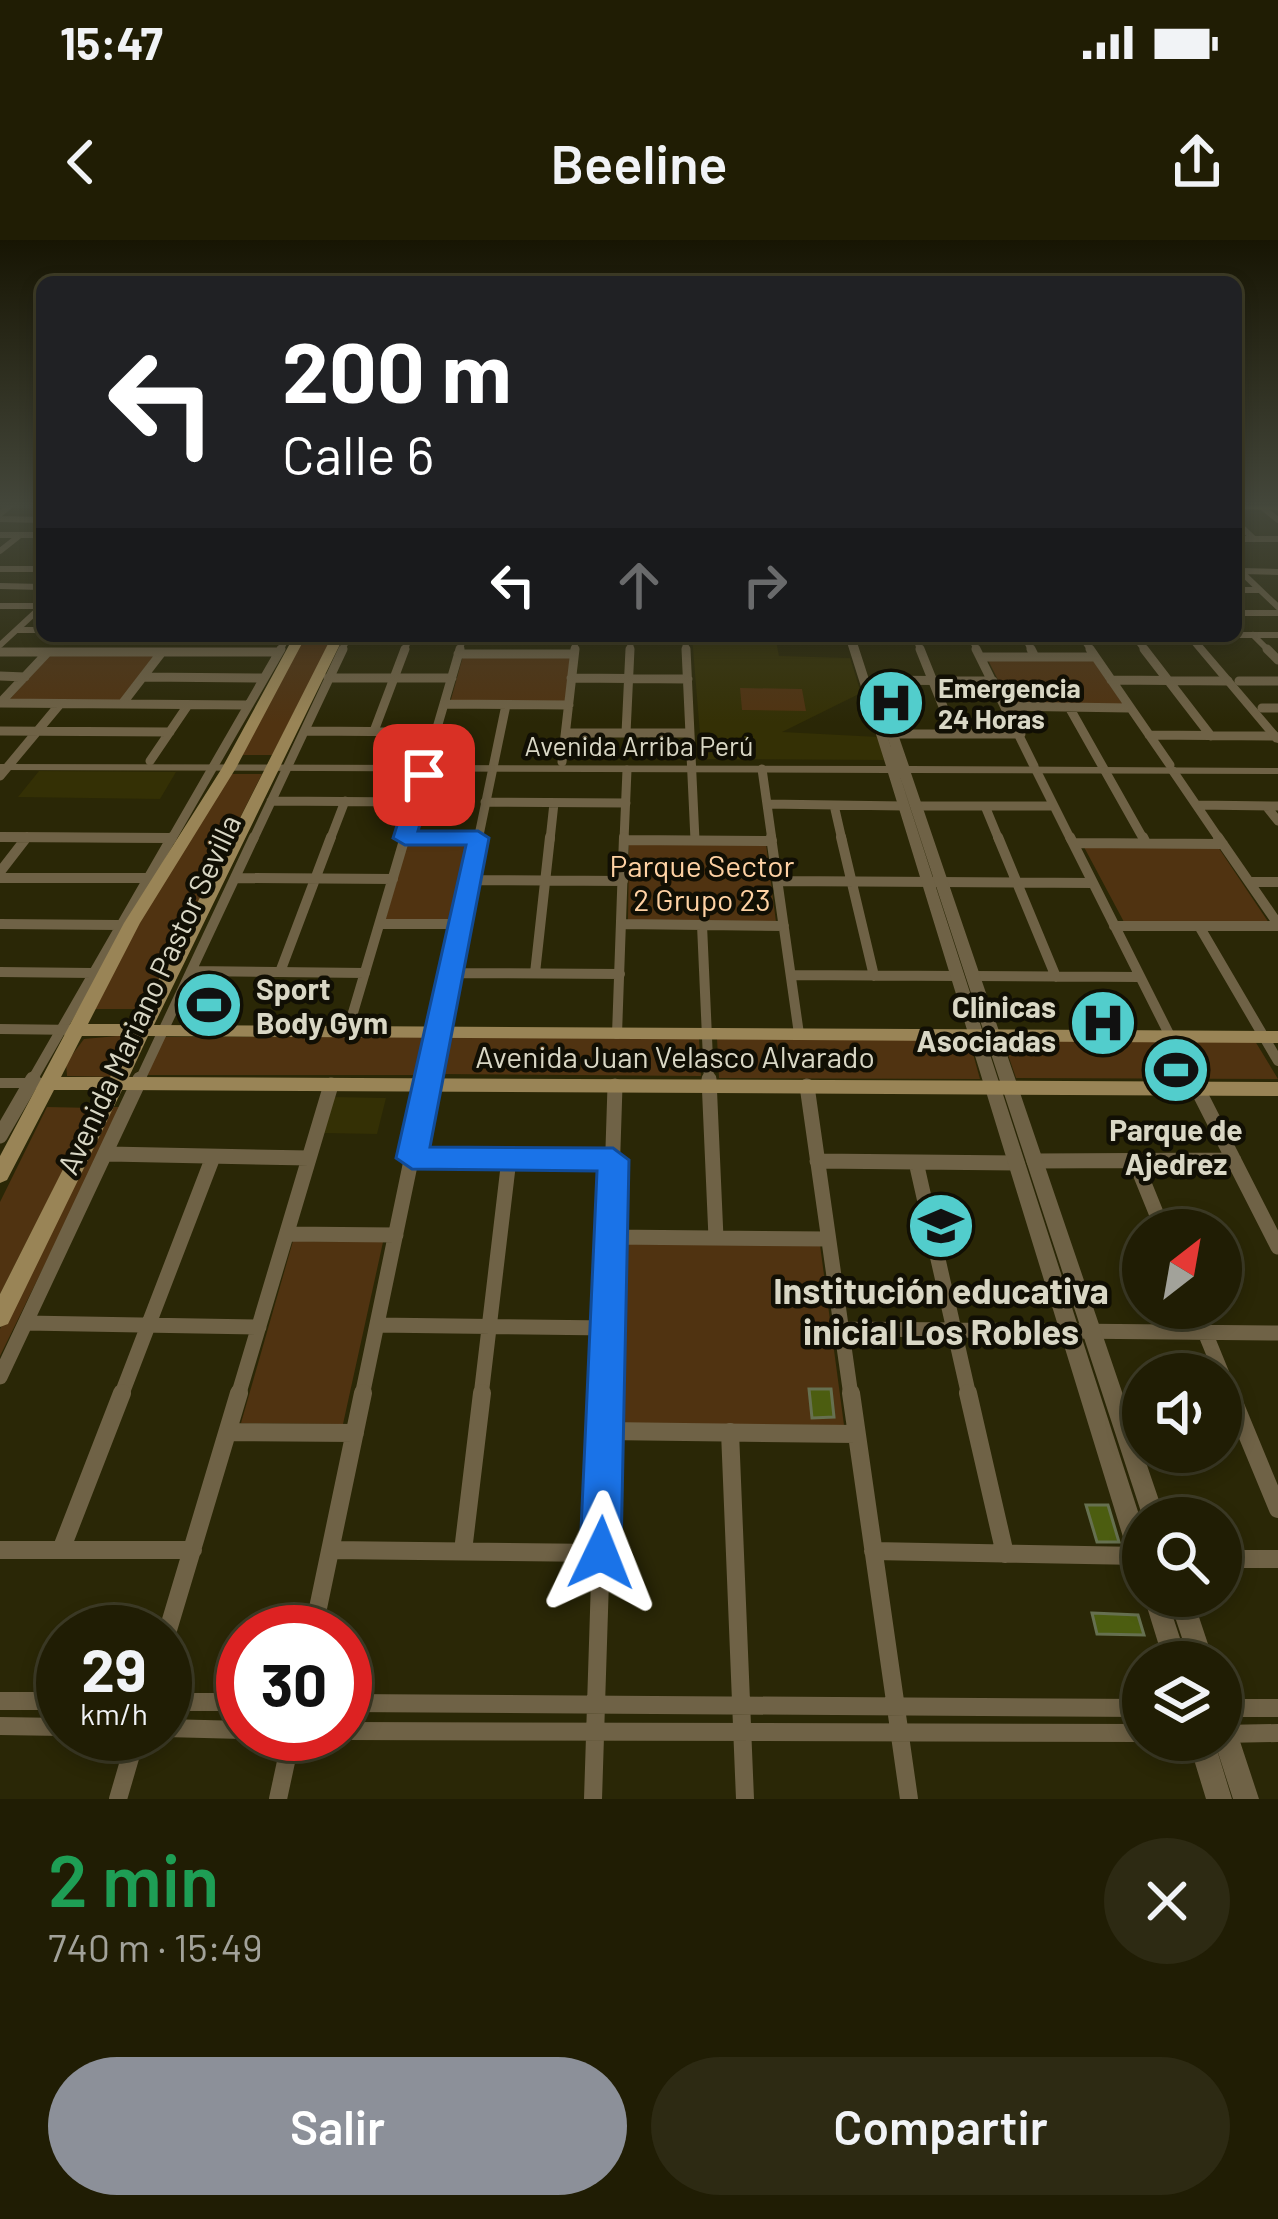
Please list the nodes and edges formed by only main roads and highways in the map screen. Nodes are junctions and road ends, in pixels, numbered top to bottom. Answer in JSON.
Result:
{"nodes":[{"id":1,"x":296,"y":642,"type":"edge"},
{"id":2,"x":335,"y":642,"type":"edge"},
{"id":3,"x":69,"y":1030,"type":"junction"},
{"id":4,"x":153,"y":1030,"type":"junction"},
{"id":5,"x":1271,"y":1037,"type":"edge"},
{"id":6,"x":40,"y":1083,"type":"junction"},
{"id":7,"x":128,"y":1085,"type":"junction"},
{"id":8,"x":1278,"y":1089,"type":"edge"},
{"id":9,"x":0,"y":1175,"type":"edge"},
{"id":10,"x":0,"y":1317,"type":"edge"}],
"edges":[{"from":1,"to":3,"type":"main road","name":"Avenida Mariano Pastor Sevilla"},
{"from":2,"to":4,"type":"main road","name":"Avenida Mariano Pastor Sevilla"},
{"from":3,"to":4,"type":"main road","name":"Avenida Juan Velasco Alvarado"},
{"from":3,"to":6,"type":"main road","name":"Avenida Mariano Pastor Sevilla"},
{"from":4,"to":5,"type":"main road","name":"Avenida Juan Velasco Alvarado"},
{"from":4,"to":7,"type":"main road","name":"Avenida Mariano Pastor Sevilla"},
{"from":6,"to":7,"type":"main road","name":"Avenida Juan Velasco Alvarado"},
{"from":6,"to":9,"type":"main road","name":"Avenida Mariano Pastor Sevilla"},
{"from":7,"to":8,"type":"main road","name":"Avenida Juan Velasco Alvarado"},
{"from":7,"to":10,"type":"main road","name":"Avenida Mariano Pastor Sevilla"}]}
